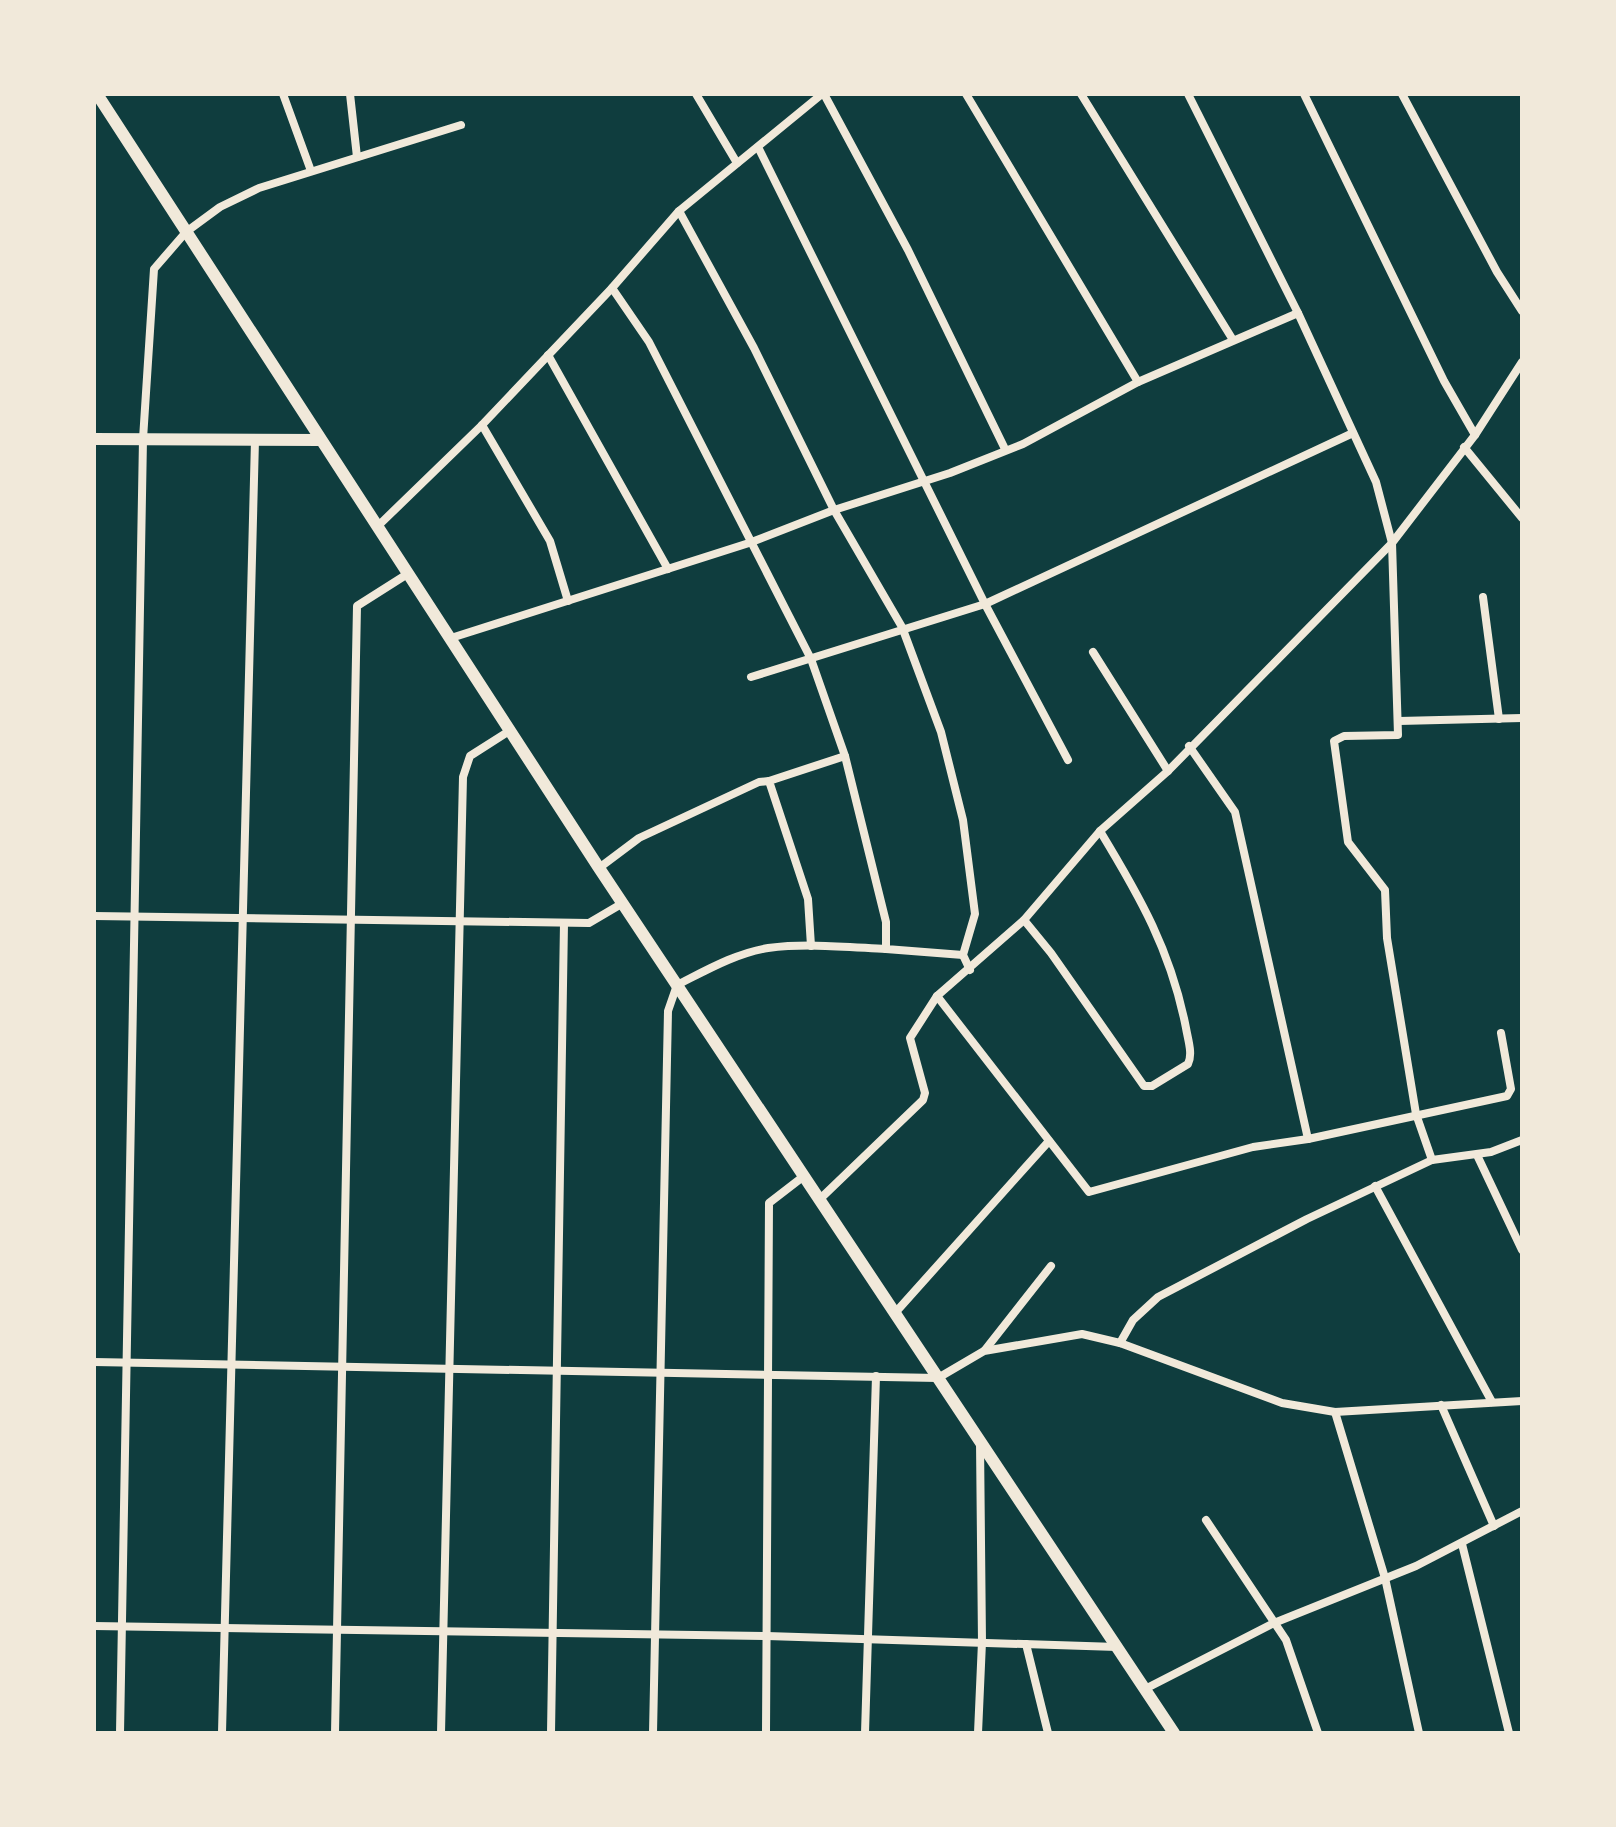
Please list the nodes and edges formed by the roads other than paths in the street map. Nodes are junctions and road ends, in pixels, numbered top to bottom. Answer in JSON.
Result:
{"nodes":[{"id":1,"x":97,"y":94,"type":"edge"},
{"id":2,"x":283,"y":94,"type":"edge"},
{"id":3,"x":350,"y":94,"type":"edge"},
{"id":4,"x":696,"y":94,"type":"edge"},
{"id":5,"x":823,"y":94,"type":"edge"},
{"id":6,"x":966,"y":94,"type":"edge"},
{"id":7,"x":1081,"y":94,"type":"edge"},
{"id":8,"x":1188,"y":94,"type":"edge"},
{"id":9,"x":1304,"y":94,"type":"edge"},
{"id":10,"x":1402,"y":94,"type":"edge"},
{"id":11,"x":461,"y":125,"type":"dead end"},
{"id":12,"x":758,"y":147,"type":"junction"},
{"id":13,"x":357,"y":157,"type":"junction"},
{"id":14,"x":737,"y":163,"type":"junction"},
{"id":15,"x":311,"y":171,"type":"junction"},
{"id":16,"x":679,"y":211,"type":"junction"},
{"id":17,"x":186,"y":232,"type":"junction"},
{"id":18,"x":612,"y":288,"type":"junction"},
{"id":19,"x":1522,"y":311,"type":"edge"},
{"id":20,"x":1298,"y":313,"type":"junction"},
{"id":21,"x":1233,"y":340,"type":"junction"},
{"id":22,"x":548,"y":355,"type":"junction"},
{"id":23,"x":1522,"y":362,"type":"edge"},
{"id":24,"x":1138,"y":382,"type":"junction"},
{"id":25,"x":482,"y":425,"type":"junction"},
{"id":26,"x":1353,"y":433,"type":"junction"},
{"id":27,"x":1475,"y":435,"type":"junction"},
{"id":28,"x":94,"y":439,"type":"edge"},
{"id":29,"x":143,"y":439,"type":"junction"},
{"id":30,"x":255,"y":440,"type":"junction"},
{"id":31,"x":320,"y":440,"type":"junction"},
{"id":32,"x":1464,"y":447,"type":"junction"},
{"id":33,"x":1005,"y":449,"type":"junction"},
{"id":34,"x":924,"y":482,"type":"junction"},
{"id":35,"x":834,"y":510,"type":"junction"},
{"id":36,"x":1522,"y":518,"type":"edge"},
{"id":37,"x":379,"y":525,"type":"junction"},
{"id":38,"x":749,"y":543,"type":"junction"},
{"id":39,"x":1392,"y":543,"type":"junction"},
{"id":40,"x":668,"y":569,"type":"junction"},
{"id":41,"x":409,"y":573,"type":"junction"},
{"id":42,"x":1483,"y":597,"type":"dead end"},
{"id":43,"x":568,"y":601,"type":"junction"},
{"id":44,"x":985,"y":604,"type":"junction"},
{"id":45,"x":902,"y":627,"type":"junction"},
{"id":46,"x":451,"y":638,"type":"junction"},
{"id":47,"x":1093,"y":652,"type":"dead end"},
{"id":48,"x":811,"y":659,"type":"junction"},
{"id":49,"x":751,"y":677,"type":"dead end"},
{"id":50,"x":1522,"y":718,"type":"edge"},
{"id":51,"x":1499,"y":719,"type":"junction"},
{"id":52,"x":1399,"y":721,"type":"junction"},
{"id":53,"x":511,"y":730,"type":"junction"},
{"id":54,"x":1189,"y":746,"type":"junction"},
{"id":55,"x":845,"y":756,"type":"junction"},
{"id":56,"x":1068,"y":760,"type":"dead end"},
{"id":57,"x":1168,"y":771,"type":"junction"},
{"id":58,"x":769,"y":781,"type":"junction"},
{"id":59,"x":1100,"y":831,"type":"junction"},
{"id":60,"x":599,"y":868,"type":"junction"},
{"id":61,"x":623,"y":903,"type":"junction"},
{"id":62,"x":94,"y":916,"type":"edge"},
{"id":63,"x":135,"y":916,"type":"junction"},
{"id":64,"x":242,"y":918,"type":"junction"},
{"id":65,"x":352,"y":919,"type":"junction"},
{"id":66,"x":1024,"y":920,"type":"junction"},
{"id":67,"x":462,"y":921,"type":"junction"},
{"id":68,"x":564,"y":923,"type":"junction"},
{"id":69,"x":811,"y":946,"type":"junction"},
{"id":70,"x":886,"y":949,"type":"junction"},
{"id":71,"x":963,"y":955,"type":"junction"},
{"id":72,"x":970,"y":970,"type":"junction"},
{"id":73,"x":677,"y":985,"type":"junction"},
{"id":74,"x":937,"y":996,"type":"junction"},
{"id":75,"x":1501,"y":1033,"type":"dead end"},
{"id":76,"x":1416,"y":1114,"type":"junction"},
{"id":77,"x":1308,"y":1139,"type":"junction"},
{"id":78,"x":1522,"y":1140,"type":"edge"},
{"id":79,"x":1049,"y":1141,"type":"junction"},
{"id":80,"x":1477,"y":1155,"type":"junction"},
{"id":81,"x":1432,"y":1160,"type":"junction"},
{"id":82,"x":804,"y":1176,"type":"junction"},
{"id":83,"x":1375,"y":1186,"type":"junction"},
{"id":84,"x":820,"y":1199,"type":"junction"},
{"id":85,"x":1522,"y":1250,"type":"edge"},
{"id":86,"x":1051,"y":1266,"type":"dead end"},
{"id":87,"x":895,"y":1313,"type":"junction"},
{"id":88,"x":1120,"y":1343,"type":"junction"},
{"id":89,"x":984,"y":1351,"type":"junction"},
{"id":90,"x":94,"y":1362,"type":"edge"},
{"id":91,"x":126,"y":1362,"type":"junction"},
{"id":92,"x":231,"y":1364,"type":"junction"},
{"id":93,"x":343,"y":1366,"type":"junction"},
{"id":94,"x":448,"y":1368,"type":"junction"},
{"id":95,"x":557,"y":1370,"type":"junction"},
{"id":96,"x":659,"y":1372,"type":"junction"},
{"id":97,"x":768,"y":1374,"type":"junction"},
{"id":98,"x":876,"y":1376,"type":"junction"},
{"id":99,"x":938,"y":1378,"type":"junction"},
{"id":100,"x":1522,"y":1401,"type":"edge"},
{"id":101,"x":1492,"y":1402,"type":"junction"},
{"id":102,"x":1441,"y":1405,"type":"junction"},
{"id":103,"x":1335,"y":1412,"type":"junction"},
{"id":104,"x":980,"y":1441,"type":"junction"},
{"id":105,"x":1522,"y":1511,"type":"edge"},
{"id":106,"x":1206,"y":1520,"type":"dead end"},
{"id":107,"x":1494,"y":1526,"type":"junction"},
{"id":108,"x":1462,"y":1544,"type":"junction"},
{"id":109,"x":1385,"y":1578,"type":"junction"},
{"id":110,"x":1274,"y":1623,"type":"junction"},
{"id":111,"x":94,"y":1626,"type":"edge"},
{"id":112,"x":121,"y":1626,"type":"junction"},
{"id":113,"x":224,"y":1629,"type":"junction"},
{"id":114,"x":337,"y":1630,"type":"junction"},
{"id":115,"x":444,"y":1632,"type":"junction"},
{"id":116,"x":552,"y":1633,"type":"junction"},
{"id":117,"x":653,"y":1635,"type":"junction"},
{"id":118,"x":767,"y":1636,"type":"junction"},
{"id":119,"x":868,"y":1640,"type":"junction"},
{"id":120,"x":982,"y":1642,"type":"junction"},
{"id":121,"x":1026,"y":1644,"type":"junction"},
{"id":122,"x":1118,"y":1647,"type":"junction"},
{"id":123,"x":1145,"y":1689,"type":"junction"},
{"id":124,"x":120,"y":1733,"type":"edge"},
{"id":125,"x":222,"y":1733,"type":"edge"},
{"id":126,"x":335,"y":1733,"type":"edge"},
{"id":127,"x":441,"y":1733,"type":"edge"},
{"id":128,"x":551,"y":1733,"type":"edge"},
{"id":129,"x":653,"y":1733,"type":"edge"},
{"id":130,"x":766,"y":1733,"type":"edge"},
{"id":131,"x":865,"y":1733,"type":"edge"},
{"id":132,"x":978,"y":1733,"type":"edge"},
{"id":133,"x":1048,"y":1733,"type":"edge"},
{"id":134,"x":1174,"y":1733,"type":"edge"},
{"id":135,"x":1318,"y":1733,"type":"edge"},
{"id":136,"x":1419,"y":1733,"type":"edge"},
{"id":137,"x":1509,"y":1733,"type":"edge"}],
"edges":[{"from":1,"to":17,"type":"street"},
{"from":2,"to":15,"type":"street"},
{"from":3,"to":13,"type":"street"},
{"from":4,"to":14,"type":"street"},
{"from":5,"to":12,"type":"street"},
{"from":5,"to":33,"type":"street"},
{"from":6,"to":24,"type":"street"},
{"from":7,"to":21,"type":"street"},
{"from":8,"to":20,"type":"street"},
{"from":9,"to":27,"type":"street"},
{"from":10,"to":19,"type":"street"},
{"from":11,"to":13,"type":"street"},
{"from":12,"to":14,"type":"street"},
{"from":12,"to":34,"type":"street"},
{"from":13,"to":15,"type":"street"},
{"from":14,"to":16,"type":"street"},
{"from":15,"to":17,"type":"street"},
{"from":16,"to":18,"type":"street"},
{"from":16,"to":35,"type":"street"},
{"from":17,"to":29,"type":"street"},
{"from":17,"to":31,"type":"street"},
{"from":18,"to":22,"type":"street"},
{"from":18,"to":38,"type":"street"},
{"from":20,"to":21,"type":"street"},
{"from":20,"to":26,"type":"street"},
{"from":21,"to":24,"type":"street"},
{"from":22,"to":25,"type":"street"},
{"from":22,"to":40,"type":"street"},
{"from":23,"to":27,"type":"street"},
{"from":24,"to":33,"type":"street"},
{"from":25,"to":37,"type":"street"},
{"from":25,"to":43,"type":"street"},
{"from":26,"to":39,"type":"street"},
{"from":26,"to":44,"type":"street"},
{"from":27,"to":32,"type":"street"},
{"from":28,"to":29,"type":"street"},
{"from":29,"to":30,"type":"street"},
{"from":29,"to":63,"type":"street"},
{"from":30,"to":31,"type":"street"},
{"from":30,"to":64,"type":"street"},
{"from":31,"to":37,"type":"street"},
{"from":32,"to":36,"type":"street"},
{"from":32,"to":39,"type":"street"},
{"from":33,"to":34,"type":"street"},
{"from":34,"to":35,"type":"street"},
{"from":34,"to":44,"type":"street"},
{"from":35,"to":38,"type":"street"},
{"from":35,"to":45,"type":"street"},
{"from":37,"to":41,"type":"street"},
{"from":38,"to":40,"type":"street"},
{"from":38,"to":48,"type":"street"},
{"from":39,"to":52,"type":"street"},
{"from":39,"to":54,"type":"street"},
{"from":40,"to":43,"type":"street"},
{"from":41,"to":46,"type":"street"},
{"from":41,"to":65,"type":"street"},
{"from":42,"to":51,"type":"street"},
{"from":43,"to":46,"type":"street"},
{"from":44,"to":45,"type":"street"},
{"from":44,"to":56,"type":"street"},
{"from":45,"to":48,"type":"street"},
{"from":45,"to":71,"type":"street"},
{"from":46,"to":53,"type":"street"},
{"from":47,"to":57,"type":"street"},
{"from":48,"to":49,"type":"street"},
{"from":48,"to":55,"type":"street"},
{"from":50,"to":51,"type":"street"},
{"from":51,"to":52,"type":"street"},
{"from":52,"to":76,"type":"street"},
{"from":53,"to":60,"type":"street"},
{"from":53,"to":67,"type":"street"},
{"from":54,"to":57,"type":"street"},
{"from":54,"to":77,"type":"street"},
{"from":55,"to":58,"type":"street"},
{"from":55,"to":70,"type":"street"},
{"from":57,"to":59,"type":"street"},
{"from":58,"to":60,"type":"street"},
{"from":58,"to":69,"type":"street"},
{"from":59,"to":66,"type":"street"},
{"from":59,"to":66,"type":"street"},
{"from":60,"to":61,"type":"street"},
{"from":61,"to":68,"type":"street"},
{"from":61,"to":73,"type":"street"},
{"from":62,"to":63,"type":"street"},
{"from":63,"to":64,"type":"street"},
{"from":63,"to":91,"type":"street"},
{"from":64,"to":65,"type":"street"},
{"from":64,"to":92,"type":"street"},
{"from":65,"to":67,"type":"street"},
{"from":65,"to":93,"type":"street"},
{"from":66,"to":72,"type":"street"},
{"from":67,"to":68,"type":"street"},
{"from":67,"to":94,"type":"street"},
{"from":68,"to":95,"type":"street"},
{"from":69,"to":70,"type":"street"},
{"from":69,"to":73,"type":"street"},
{"from":70,"to":71,"type":"street"},
{"from":71,"to":72,"type":"street"},
{"from":72,"to":74,"type":"street"},
{"from":73,"to":82,"type":"street"},
{"from":73,"to":96,"type":"street"},
{"from":74,"to":79,"type":"street"},
{"from":74,"to":84,"type":"street"},
{"from":75,"to":76,"type":"street"},
{"from":76,"to":77,"type":"street"},
{"from":76,"to":81,"type":"street"},
{"from":77,"to":79,"type":"street"},
{"from":78,"to":80,"type":"street"},
{"from":79,"to":87,"type":"street"},
{"from":80,"to":81,"type":"street"},
{"from":80,"to":85,"type":"street"},
{"from":81,"to":83,"type":"street"},
{"from":82,"to":84,"type":"street"},
{"from":82,"to":97,"type":"street"},
{"from":83,"to":88,"type":"street"},
{"from":83,"to":101,"type":"street"},
{"from":84,"to":87,"type":"street"},
{"from":86,"to":89,"type":"street"},
{"from":87,"to":99,"type":"street"},
{"from":88,"to":89,"type":"street"},
{"from":88,"to":103,"type":"street"},
{"from":89,"to":99,"type":"street"},
{"from":90,"to":91,"type":"street"},
{"from":91,"to":92,"type":"street"},
{"from":91,"to":112,"type":"street"},
{"from":92,"to":93,"type":"street"},
{"from":92,"to":113,"type":"street"},
{"from":93,"to":94,"type":"street"},
{"from":93,"to":114,"type":"street"},
{"from":94,"to":95,"type":"street"},
{"from":94,"to":115,"type":"street"},
{"from":95,"to":96,"type":"street"},
{"from":95,"to":116,"type":"street"},
{"from":96,"to":97,"type":"street"},
{"from":96,"to":117,"type":"street"},
{"from":97,"to":98,"type":"street"},
{"from":97,"to":118,"type":"street"},
{"from":98,"to":99,"type":"street"},
{"from":98,"to":119,"type":"street"},
{"from":99,"to":104,"type":"street"},
{"from":100,"to":101,"type":"street"},
{"from":101,"to":102,"type":"street"},
{"from":102,"to":103,"type":"street"},
{"from":102,"to":107,"type":"street"},
{"from":103,"to":109,"type":"street"},
{"from":104,"to":120,"type":"street"},
{"from":104,"to":122,"type":"street"},
{"from":105,"to":107,"type":"street"},
{"from":106,"to":110,"type":"street"},
{"from":107,"to":108,"type":"street"},
{"from":108,"to":109,"type":"street"},
{"from":108,"to":137,"type":"street"},
{"from":109,"to":110,"type":"street"},
{"from":109,"to":136,"type":"street"},
{"from":110,"to":123,"type":"street"},
{"from":110,"to":135,"type":"street"},
{"from":111,"to":112,"type":"street"},
{"from":112,"to":113,"type":"street"},
{"from":112,"to":124,"type":"street"},
{"from":113,"to":114,"type":"street"},
{"from":113,"to":125,"type":"street"},
{"from":114,"to":115,"type":"street"},
{"from":114,"to":126,"type":"street"},
{"from":115,"to":116,"type":"street"},
{"from":115,"to":127,"type":"street"},
{"from":116,"to":117,"type":"street"},
{"from":116,"to":128,"type":"street"},
{"from":117,"to":118,"type":"street"},
{"from":117,"to":129,"type":"street"},
{"from":118,"to":119,"type":"street"},
{"from":118,"to":130,"type":"street"},
{"from":119,"to":120,"type":"street"},
{"from":119,"to":131,"type":"street"},
{"from":120,"to":121,"type":"street"},
{"from":120,"to":132,"type":"street"},
{"from":121,"to":122,"type":"street"},
{"from":121,"to":133,"type":"street"},
{"from":122,"to":123,"type":"street"},
{"from":123,"to":134,"type":"street"}]}
